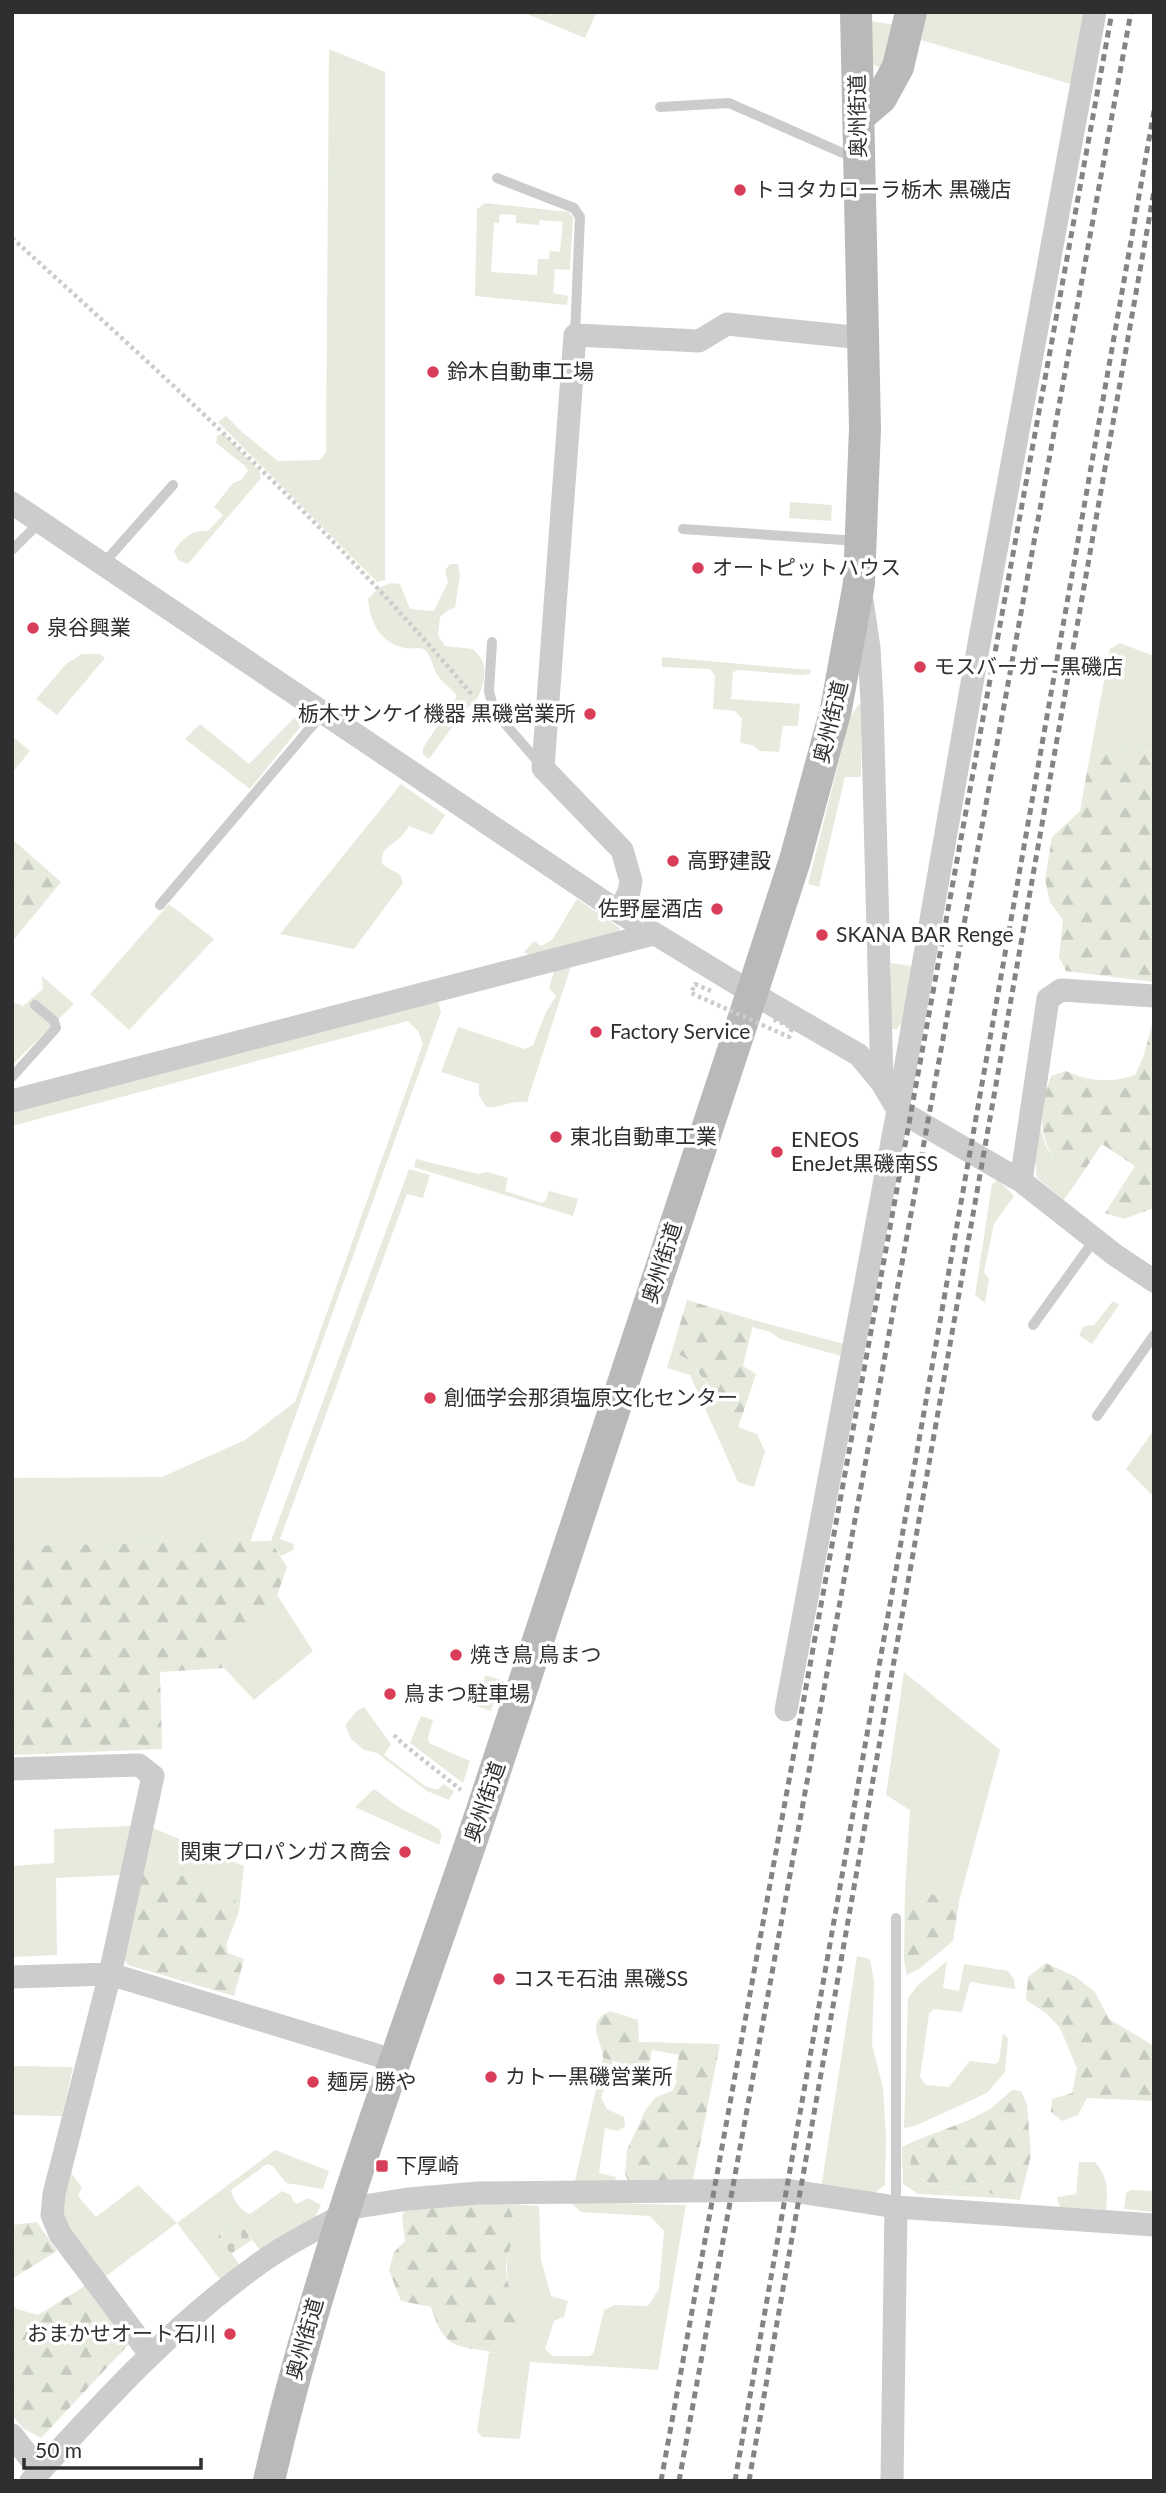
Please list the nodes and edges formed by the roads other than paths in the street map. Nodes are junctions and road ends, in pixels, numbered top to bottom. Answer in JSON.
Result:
{"nodes":[{"id":1,"x":856,"y":12,"type":"edge"},
{"id":2,"x":911,"y":12,"type":"edge"},
{"id":3,"x":1095,"y":12,"type":"edge"},
{"id":4,"x":660,"y":107,"type":"dead end"},
{"id":5,"x":859,"y":117,"type":"junction"},
{"id":6,"x":860,"y":160,"type":"junction"},
{"id":7,"x":497,"y":178,"type":"dead end"},
{"id":8,"x":575,"y":335,"type":"junction"},
{"id":9,"x":862,"y":338,"type":"junction"},
{"id":10,"x":173,"y":485,"type":"dead end"},
{"id":11,"x":12,"y":503,"type":"edge"},
{"id":12,"x":40,"y":522,"type":"junction"},
{"id":13,"x":683,"y":529,"type":"dead end"},
{"id":14,"x":861,"y":541,"type":"junction"},
{"id":15,"x":12,"y":550,"type":"edge"},
{"id":16,"x":103,"y":564,"type":"junction"},
{"id":17,"x":859,"y":583,"type":"junction"},
{"id":18,"x":492,"y":642,"type":"dead end"},
{"id":19,"x":323,"y":713,"type":"junction"},
{"id":20,"x":543,"y":768,"type":"junction"},
{"id":21,"x":160,"y":905,"type":"dead end"},
{"id":22,"x":619,"y":912,"type":"junction"},
{"id":23,"x":653,"y":934,"type":"junction"},
{"id":24,"x":752,"y":993,"type":"junction"},
{"id":25,"x":1154,"y":996,"type":"edge"},
{"id":26,"x":35,"y":1005,"type":"dead end"},
{"id":27,"x":12,"y":1077,"type":"edge"},
{"id":28,"x":882,"y":1083,"type":"junction"},
{"id":29,"x":12,"y":1101,"type":"edge"},
{"id":30,"x":898,"y":1110,"type":"junction"},
{"id":31,"x":1021,"y":1181,"type":"junction"},
{"id":32,"x":1095,"y":1239,"type":"junction"},
{"id":33,"x":1154,"y":1281,"type":"edge"},
{"id":34,"x":1033,"y":1325,"type":"dead end"},
{"id":35,"x":1154,"y":1335,"type":"edge"},
{"id":36,"x":1097,"y":1416,"type":"dead end"},
{"id":37,"x":786,"y":1710,"type":"dead end"},
{"id":38,"x":12,"y":1769,"type":"edge"},
{"id":39,"x":896,"y":1918,"type":"dead end"},
{"id":40,"x":110,"y":1974,"type":"junction"},
{"id":41,"x":12,"y":1977,"type":"edge"},
{"id":42,"x":396,"y":2060,"type":"junction"},
{"id":43,"x":896,"y":2207,"type":"junction"},
{"id":44,"x":344,"y":2212,"type":"junction"},
{"id":45,"x":1154,"y":2225,"type":"edge"},
{"id":46,"x":150,"y":2354,"type":"junction"},
{"id":47,"x":12,"y":2435,"type":"edge"},
{"id":48,"x":35,"y":2476,"type":"edge"},
{"id":49,"x":269,"y":2481,"type":"edge"},
{"id":50,"x":892,"y":2481,"type":"edge"}],
"edges":[{"from":1,"to":5,"type":"main road","name":"奥州街道"},
{"from":2,"to":5,"type":"main road"},
{"from":3,"to":30,"type":"street"},
{"from":4,"to":6,"type":"lane"},
{"from":5,"to":6,"type":"main road","name":"奥州街道"},
{"from":6,"to":9,"type":"main road","name":"奥州街道"},
{"from":7,"to":8,"type":"lane"},
{"from":8,"to":9,"type":"street"},
{"from":8,"to":20,"type":"street"},
{"from":9,"to":14,"type":"main road","name":"奥州街道"},
{"from":10,"to":16,"type":"lane"},
{"from":11,"to":12,"type":"street"},
{"from":12,"to":15,"type":"lane"},
{"from":12,"to":16,"type":"street"},
{"from":13,"to":14,"type":"lane"},
{"from":14,"to":17,"type":"main road","name":"奥州街道"},
{"from":16,"to":19,"type":"street"},
{"from":17,"to":24,"type":"main road","name":"奥州街道"},
{"from":17,"to":28,"type":"street"},
{"from":18,"to":20,"type":"lane"},
{"from":19,"to":21,"type":"lane"},
{"from":19,"to":22,"type":"street"},
{"from":20,"to":22,"type":"street"},
{"from":22,"to":23,"type":"street"},
{"from":23,"to":24,"type":"street"},
{"from":23,"to":29,"type":"street"},
{"from":24,"to":28,"type":"street"},
{"from":24,"to":42,"type":"main road","name":"奥州街道"},
{"from":25,"to":31,"type":"street"},
{"from":26,"to":27,"type":"lane"},
{"from":28,"to":30,"type":"street"},
{"from":30,"to":31,"type":"street"},
{"from":30,"to":37,"type":"street"},
{"from":31,"to":32,"type":"street"},
{"from":32,"to":33,"type":"street"},
{"from":32,"to":34,"type":"lane"},
{"from":35,"to":36,"type":"lane"},
{"from":38,"to":40,"type":"street"},
{"from":39,"to":43,"type":"lane"},
{"from":40,"to":41,"type":"street"},
{"from":40,"to":42,"type":"street"},
{"from":40,"to":46,"type":"street"},
{"from":42,"to":44,"type":"main road","name":"奥州街道"},
{"from":43,"to":44,"type":"street"},
{"from":43,"to":45,"type":"street"},
{"from":43,"to":50,"type":"street"},
{"from":44,"to":46,"type":"street"},
{"from":44,"to":49,"type":"main road","name":"奥州街道"},
{"from":46,"to":48,"type":"street"},
{"from":47,"to":48,"type":"street"}]}
